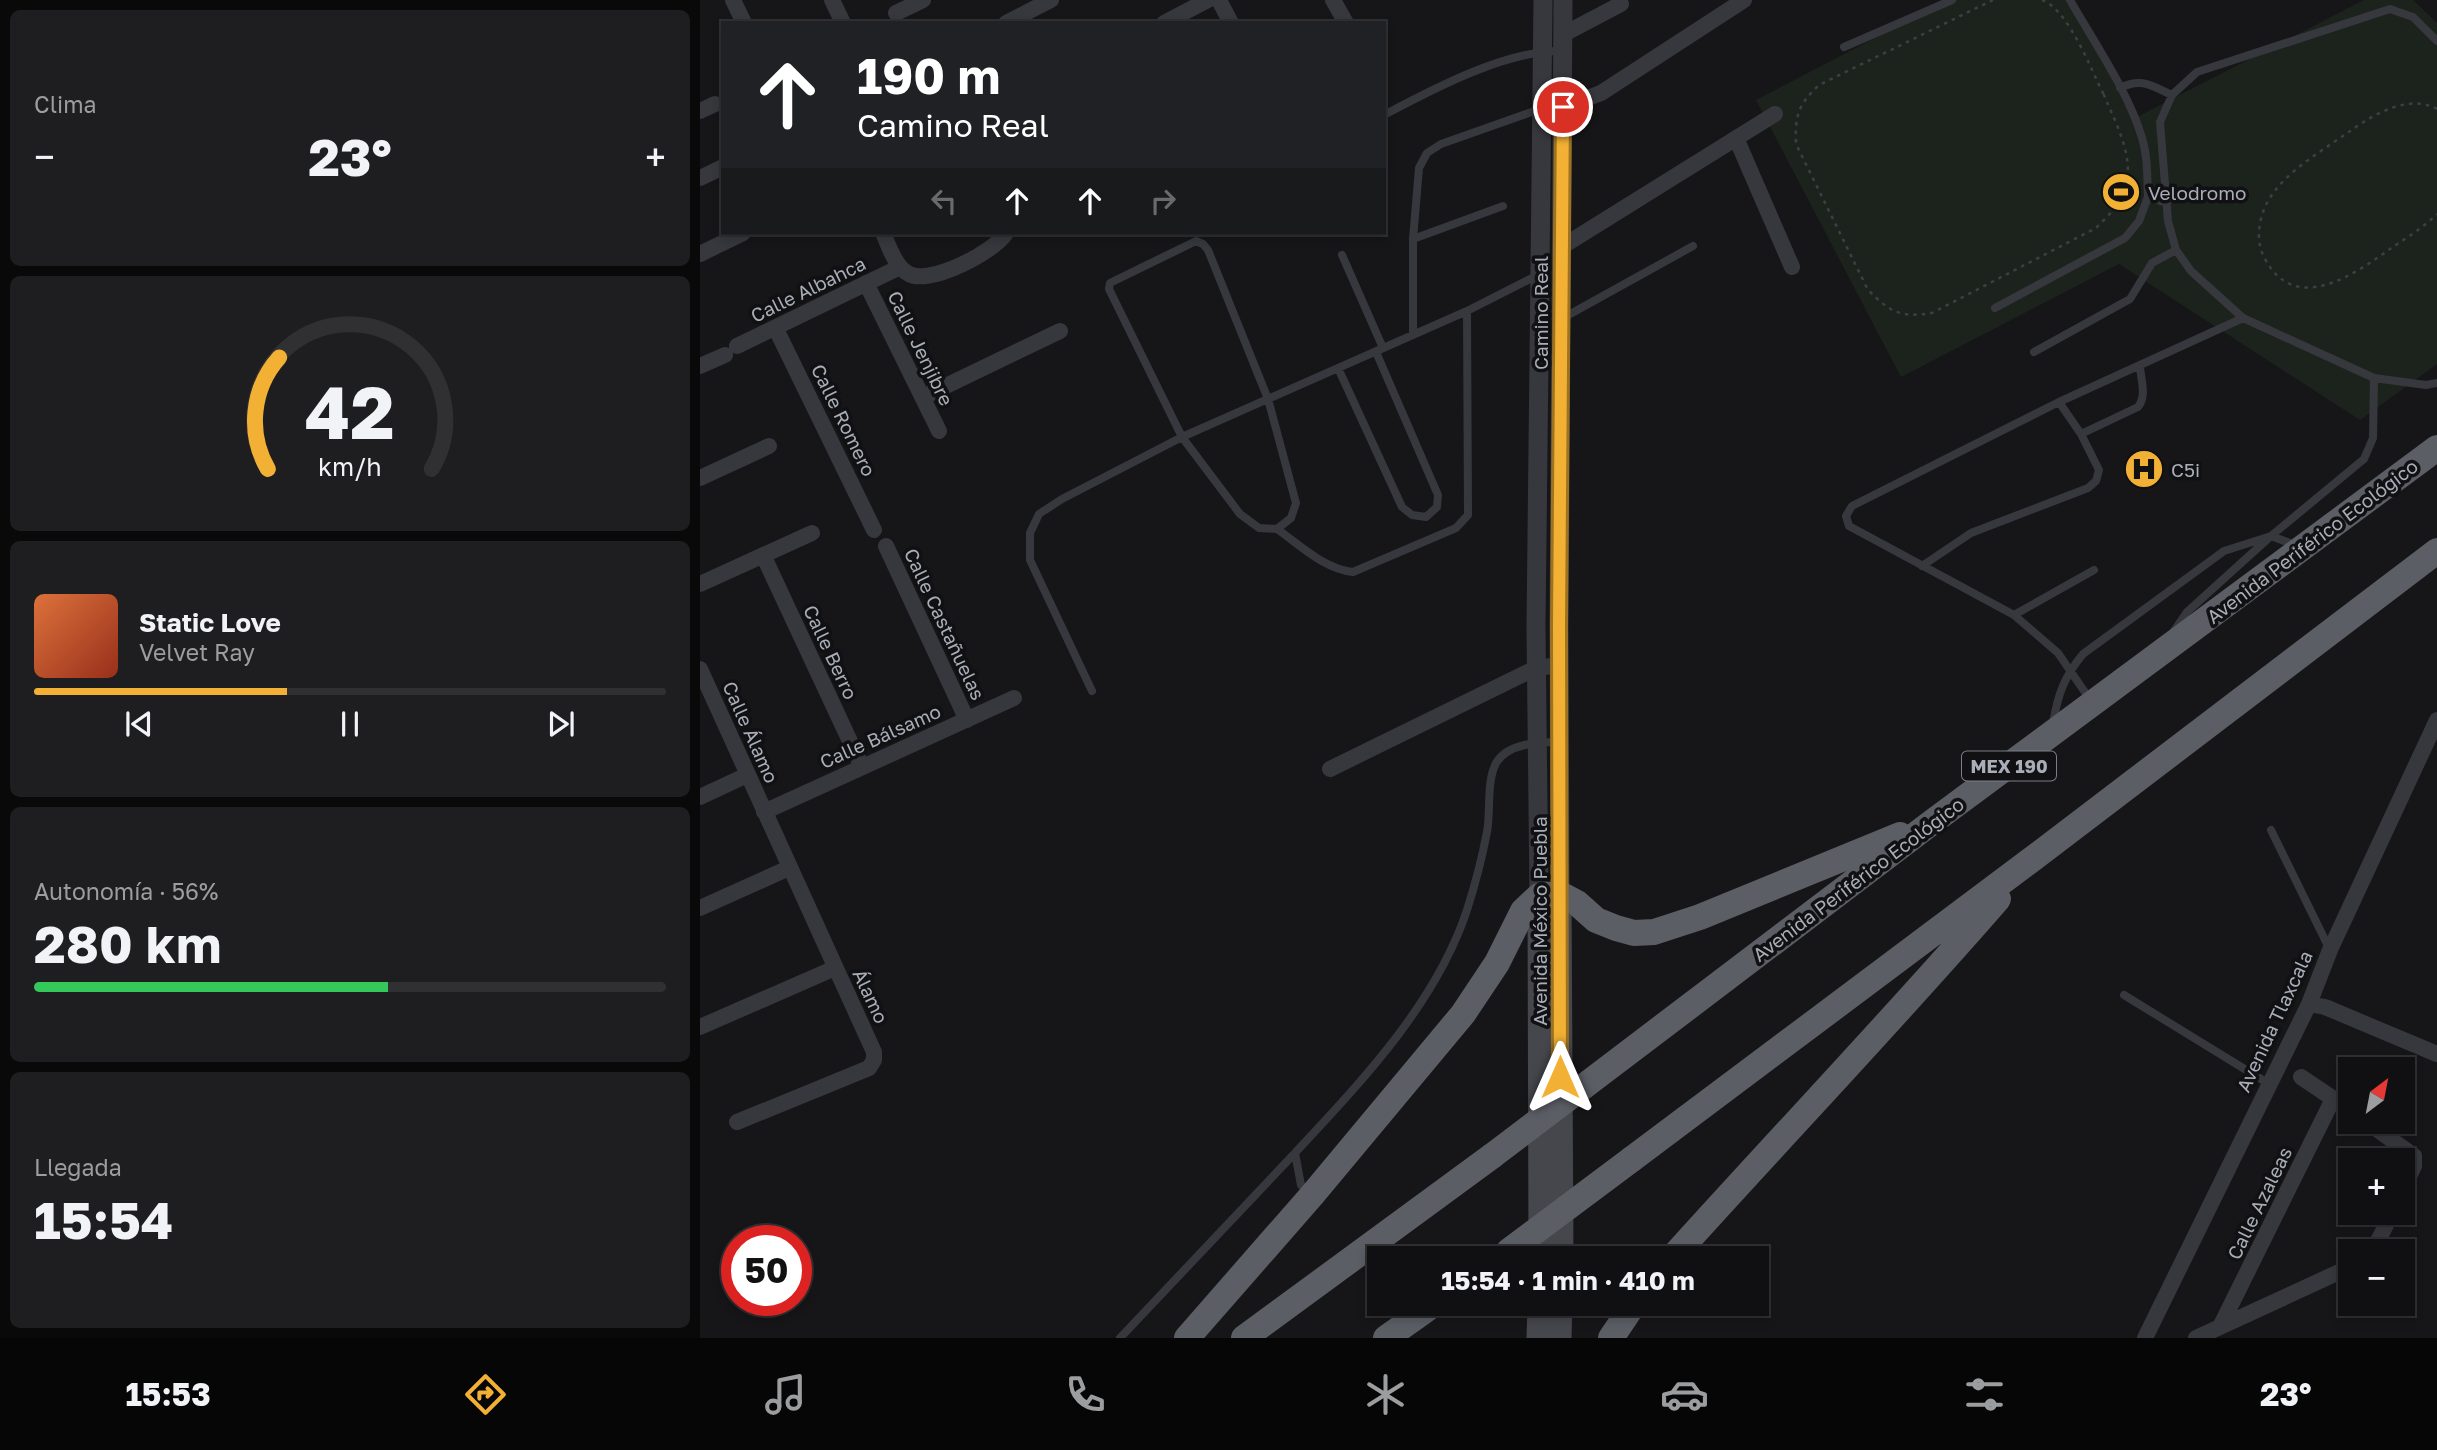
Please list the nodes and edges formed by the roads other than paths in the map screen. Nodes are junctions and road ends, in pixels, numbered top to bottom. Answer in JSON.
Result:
{"nodes":[{"id":1,"x":733,"y":0,"type":"edge"},
{"id":2,"x":832,"y":0,"type":"edge"},
{"id":3,"x":923,"y":0,"type":"edge"},
{"id":4,"x":1051,"y":0,"type":"edge"},
{"id":5,"x":1208,"y":0,"type":"edge"},
{"id":6,"x":1219,"y":0,"type":"edge"},
{"id":7,"x":1333,"y":0,"type":"edge"},
{"id":8,"x":1544,"y":0,"type":"edge"},
{"id":9,"x":1563,"y":0,"type":"edge"},
{"id":10,"x":1744,"y":0,"type":"edge"},
{"id":11,"x":1952,"y":0,"type":"edge"},
{"id":12,"x":2070,"y":0,"type":"edge"},
{"id":13,"x":1621,"y":4,"type":"dead end"},
{"id":14,"x":896,"y":13,"type":"dead end"},
{"id":15,"x":743,"y":21,"type":"edge"},
{"id":16,"x":842,"y":21,"type":"edge"},
{"id":17,"x":1010,"y":21,"type":"edge"},
{"id":18,"x":1168,"y":21,"type":"edge"},
{"id":19,"x":1230,"y":21,"type":"edge"},
{"id":20,"x":1345,"y":21,"type":"edge"},
{"id":21,"x":2437,"y":41,"type":"edge"},
{"id":22,"x":1564,"y":42,"type":"junction"},
{"id":23,"x":1844,"y":47,"type":"dead end"},
{"id":24,"x":1544,"y":50,"type":"junction"},
{"id":25,"x":2120,"y":88,"type":"junction"},
{"id":26,"x":2172,"y":95,"type":"junction"},
{"id":27,"x":1563,"y":107,"type":"junction"},
{"id":28,"x":1542,"y":108,"type":"junction"},
{"id":29,"x":1386,"y":114,"type":"edge"},
{"id":30,"x":1775,"y":114,"type":"dead end"},
{"id":31,"x":1736,"y":138,"type":"junction"},
{"id":32,"x":721,"y":168,"type":"edge"},
{"id":33,"x":700,"y":178,"type":"edge"},
{"id":34,"x":2148,"y":197,"type":"junction"},
{"id":35,"x":2167,"y":203,"type":"junction"},
{"id":36,"x":1503,"y":206,"type":"dead end"},
{"id":37,"x":739,"y":235,"type":"edge"},
{"id":38,"x":884,"y":235,"type":"edge"},
{"id":39,"x":1004,"y":235,"type":"edge"},
{"id":40,"x":1413,"y":239,"type":"junction"},
{"id":41,"x":1563,"y":246,"type":"junction"},
{"id":42,"x":1693,"y":247,"type":"dead end"},
{"id":43,"x":2175,"y":250,"type":"junction"},
{"id":44,"x":700,"y":254,"type":"edge"},
{"id":45,"x":1342,"y":255,"type":"dead end"},
{"id":46,"x":900,"y":267,"type":"junction"},
{"id":47,"x":1792,"y":267,"type":"dead end"},
{"id":48,"x":1541,"y":274,"type":"junction"},
{"id":49,"x":866,"y":283,"type":"junction"},
{"id":50,"x":1996,"y":308,"type":"dead end"},
{"id":51,"x":1467,"y":311,"type":"junction"},
{"id":52,"x":2243,"y":318,"type":"junction"},
{"id":53,"x":1561,"y":319,"type":"junction"},
{"id":54,"x":776,"y":329,"type":"junction"},
{"id":55,"x":1060,"y":331,"type":"dead end"},
{"id":56,"x":1413,"y":335,"type":"junction"},
{"id":57,"x":1379,"y":350,"type":"junction"},
{"id":58,"x":2034,"y":352,"type":"dead end"},
{"id":59,"x":700,"y":366,"type":"edge"},
{"id":60,"x":2140,"y":367,"type":"junction"},
{"id":61,"x":1338,"y":368,"type":"junction"},
{"id":62,"x":2374,"y":377,"type":"junction"},
{"id":63,"x":2437,"y":383,"type":"edge"},
{"id":64,"x":923,"y":397,"type":"junction"},
{"id":65,"x":1268,"y":399,"type":"junction"},
{"id":66,"x":2059,"y":402,"type":"junction"},
{"id":67,"x":939,"y":431,"type":"dead end"},
{"id":68,"x":2081,"y":435,"type":"junction"},
{"id":69,"x":1182,"y":437,"type":"junction"},
{"id":70,"x":769,"y":446,"type":"dead end"},
{"id":71,"x":2437,"y":448,"type":"edge"},
{"id":72,"x":700,"y":478,"type":"edge"},
{"id":73,"x":1277,"y":528,"type":"junction"},
{"id":74,"x":874,"y":530,"type":"dead end"},
{"id":75,"x":811,"y":533,"type":"dead end"},
{"id":76,"x":2272,"y":536,"type":"junction"},
{"id":77,"x":886,"y":546,"type":"dead end"},
{"id":78,"x":2301,"y":548,"type":"junction"},
{"id":79,"x":2437,"y":551,"type":"edge"},
{"id":80,"x":763,"y":555,"type":"junction"},
{"id":81,"x":1922,"y":566,"type":"junction"},
{"id":82,"x":2094,"y":570,"type":"dead end"},
{"id":83,"x":700,"y":584,"type":"edge"},
{"id":84,"x":2014,"y":615,"type":"junction"},
{"id":85,"x":1559,"y":625,"type":"joint"},
{"id":86,"x":1536,"y":627,"type":"joint"},
{"id":87,"x":2153,"y":659,"type":"junction"},
{"id":88,"x":1559,"y":665,"type":"junction"},
{"id":89,"x":1536,"y":668,"type":"junction"},
{"id":90,"x":2070,"y":669,"type":"junction"},
{"id":91,"x":702,"y":679,"type":"edge"},
{"id":92,"x":1092,"y":691,"type":"dead end"},
{"id":93,"x":1014,"y":698,"type":"dead end"},
{"id":94,"x":2093,"y":704,"type":"junction"},
{"id":95,"x":967,"y":720,"type":"junction"},
{"id":96,"x":2437,"y":720,"type":"edge"},
{"id":97,"x":2051,"y":736,"type":"junction"},
{"id":98,"x":1537,"y":742,"type":"junction"},
{"id":99,"x":1559,"y":742,"type":"junction"},
{"id":100,"x":862,"y":767,"type":"junction"},
{"id":101,"x":1330,"y":769,"type":"dead end"},
{"id":102,"x":747,"y":775,"type":"junction"},
{"id":103,"x":700,"y":797,"type":"edge"},
{"id":104,"x":764,"y":811,"type":"junction"},
{"id":105,"x":1931,"y":823,"type":"junction"},
{"id":106,"x":2272,"y":830,"type":"dead end"},
{"id":107,"x":2031,"y":860,"type":"junction"},
{"id":108,"x":789,"y":868,"type":"junction"},
{"id":109,"x":1549,"y":895,"type":"junction"},
{"id":110,"x":700,"y":908,"type":"edge"},
{"id":111,"x":2330,"y":950,"type":"junction"},
{"id":112,"x":835,"y":968,"type":"junction"},
{"id":113,"x":2124,"y":995,"type":"dead end"},
{"id":114,"x":2309,"y":1004,"type":"junction"},
{"id":115,"x":700,"y":1027,"type":"edge"},
{"id":116,"x":2437,"y":1054,"type":"edge"},
{"id":117,"x":2301,"y":1077,"type":"dead end"},
{"id":118,"x":2269,"y":1084,"type":"junction"},
{"id":119,"x":2333,"y":1099,"type":"junction"},
{"id":120,"x":2338,"y":1102,"type":"edge"},
{"id":121,"x":737,"y":1122,"type":"dead end"},
{"id":122,"x":2385,"y":1134,"type":"edge"},
{"id":123,"x":2406,"y":1148,"type":"edge"},
{"id":124,"x":1295,"y":1153,"type":"junction"},
{"id":125,"x":1313,"y":1194,"type":"junction"},
{"id":126,"x":1515,"y":1246,"type":"edge"},
{"id":127,"x":1540,"y":1246,"type":"edge"},
{"id":128,"x":1562,"y":1246,"type":"edge"},
{"id":129,"x":1683,"y":1246,"type":"edge"},
{"id":130,"x":2338,"y":1272,"type":"edge"},
{"id":131,"x":1417,"y":1316,"type":"edge"},
{"id":132,"x":1539,"y":1316,"type":"edge"},
{"id":133,"x":1561,"y":1316,"type":"edge"},
{"id":134,"x":1626,"y":1316,"type":"edge"},
{"id":135,"x":2221,"y":1325,"type":"junction"},
{"id":136,"x":1119,"y":1338,"type":"edge"},
{"id":137,"x":1187,"y":1338,"type":"edge"},
{"id":138,"x":1244,"y":1338,"type":"edge"},
{"id":139,"x":1386,"y":1338,"type":"edge"},
{"id":140,"x":1538,"y":1338,"type":"edge"},
{"id":141,"x":1560,"y":1338,"type":"edge"},
{"id":142,"x":1611,"y":1338,"type":"edge"},
{"id":143,"x":2147,"y":1338,"type":"edge"},
{"id":144,"x":2196,"y":1338,"type":"edge"}],
"edges":[{"from":1,"to":15,"type":"street"},
{"from":2,"to":16,"type":"street"},
{"from":3,"to":14,"type":"street"},
{"from":4,"to":17,"type":"street"},
{"from":5,"to":18,"type":"street"},
{"from":6,"to":19,"type":"street"},
{"from":7,"to":20,"type":"street"},
{"from":8,"to":24,"type":"street","name":"Camino Real"},
{"from":9,"to":22,"type":"street","name":"Camino Real"},
{"from":10,"to":27,"type":"street"},
{"from":11,"to":23,"type":"lane"},
{"from":12,"to":25,"type":"lane"},
{"from":13,"to":22,"type":"street"},
{"from":21,"to":26,"type":"lane"},
{"from":22,"to":24,"type":"lane"},
{"from":22,"to":27,"type":"street","name":"Camino Real"},
{"from":24,"to":28,"type":"street","name":"Camino Real"},
{"from":24,"to":29,"type":"lane"},
{"from":25,"to":26,"type":"lane"},
{"from":25,"to":34,"type":"lane"},
{"from":26,"to":35,"type":"lane"},
{"from":27,"to":28,"type":"street"},
{"from":27,"to":41,"type":"street","name":"Camino Real"},
{"from":28,"to":40,"type":"lane"},
{"from":28,"to":48,"type":"street","name":"Camino Real"},
{"from":30,"to":31,"type":"street"},
{"from":31,"to":41,"type":"street"},
{"from":31,"to":47,"type":"street"},
{"from":32,"to":33,"type":"street"},
{"from":34,"to":35,"type":"lane"},
{"from":34,"to":50,"type":"lane"},
{"from":35,"to":43,"type":"lane"},
{"from":36,"to":40,"type":"lane"},
{"from":37,"to":44,"type":"street"},
{"from":38,"to":46,"type":"street"},
{"from":39,"to":46,"type":"street"},
{"from":40,"to":56,"type":"lane"},
{"from":41,"to":53,"type":"street","name":"Camino Real"},
{"from":42,"to":53,"type":"lane"},
{"from":43,"to":52,"type":"lane"},
{"from":43,"to":58,"type":"lane"},
{"from":45,"to":57,"type":"lane"},
{"from":46,"to":49,"type":"street","name":"Calle Albahca"},
{"from":48,"to":51,"type":"lane"},
{"from":48,"to":86,"type":"street","name":"Camino Real"},
{"from":49,"to":54,"type":"street","name":"Calle Albahca"},
{"from":49,"to":64,"type":"street","name":"Calle Jenjibre"},
{"from":51,"to":56,"type":"lane"},
{"from":51,"to":73,"type":"lane"},
{"from":52,"to":60,"type":"lane"},
{"from":52,"to":62,"type":"lane"},
{"from":53,"to":85,"type":"street","name":"Camino Real"},
{"from":54,"to":59,"type":"street","name":"Calle Albahca"},
{"from":54,"to":74,"type":"street","name":"Calle Romero"},
{"from":55,"to":64,"type":"street"},
{"from":56,"to":57,"type":"lane"},
{"from":57,"to":61,"type":"lane"},
{"from":57,"to":61,"type":"lane"},
{"from":60,"to":66,"type":"lane"},
{"from":60,"to":68,"type":"lane"},
{"from":61,"to":65,"type":"lane"},
{"from":62,"to":63,"type":"lane"},
{"from":62,"to":76,"type":"lane"},
{"from":64,"to":67,"type":"street","name":"Calle Jenjibre"},
{"from":65,"to":69,"type":"lane"},
{"from":65,"to":69,"type":"lane"},
{"from":65,"to":73,"type":"lane"},
{"from":66,"to":68,"type":"lane"},
{"from":66,"to":81,"type":"lane"},
{"from":68,"to":81,"type":"lane"},
{"from":69,"to":73,"type":"lane"},
{"from":69,"to":92,"type":"lane"},
{"from":70,"to":72,"type":"street"},
{"from":71,"to":78,"type":"highway","name":"Avenida Periférico Ecológico","number":"MEX 190"},
{"from":75,"to":80,"type":"street"},
{"from":76,"to":78,"type":"lane"},
{"from":76,"to":87,"type":"lane"},
{"from":76,"to":90,"type":"lane"},
{"from":77,"to":95,"type":"street","name":"Calle Castañuelas"},
{"from":78,"to":87,"type":"highway","name":"Avenida Periférico Ecológico","number":"MEX 190"},
{"from":79,"to":107,"type":"highway"},
{"from":80,"to":83,"type":"street"},
{"from":80,"to":100,"type":"street","name":"Calle Berro"},
{"from":81,"to":84,"type":"lane"},
{"from":82,"to":84,"type":"lane"},
{"from":84,"to":90,"type":"lane"},
{"from":85,"to":88,"type":"street","name":"Avenida México Puebla"},
{"from":86,"to":89,"type":"street","name":"Avenida México Puebla"},
{"from":87,"to":94,"type":"highway","name":"Avenida Periférico Ecológico","number":"MEX 190"},
{"from":88,"to":89,"type":"street"},
{"from":88,"to":99,"type":"street","name":"Avenida México Puebla"},
{"from":89,"to":98,"type":"street","name":"Avenida México Puebla"},
{"from":89,"to":101,"type":"street"},
{"from":90,"to":94,"type":"lane"},
{"from":90,"to":97,"type":"lane"},
{"from":91,"to":102,"type":"street","name":"Calle Álamo"},
{"from":93,"to":95,"type":"street","name":"Calle Bálsamo"},
{"from":94,"to":97,"type":"highway","name":"Avenida Periférico Ecológico","number":"MEX 190"},
{"from":95,"to":100,"type":"street","name":"Calle Bálsamo"},
{"from":96,"to":111,"type":"street","name":"Avenida Tlaxcala"},
{"from":97,"to":105,"type":"highway","name":"Avenida Periférico Ecológico","number":"MEX 190"},
{"from":98,"to":99,"type":"lane"},
{"from":98,"to":109,"type":"street","name":"Avenida México Puebla"},
{"from":98,"to":124,"type":"lane"},
{"from":99,"to":109,"type":"street","name":"Avenida México Puebla"},
{"from":100,"to":104,"type":"street","name":"Calle Bálsamo"},
{"from":102,"to":103,"type":"street"},
{"from":102,"to":104,"type":"street","name":"Calle Álamo"},
{"from":104,"to":108,"type":"street","name":"Álamo"},
{"from":105,"to":109,"type":"highway"},
{"from":105,"to":138,"type":"highway","name":"Avenida Periférico Ecológico","number":"MEX 190","bridge":true},
{"from":106,"to":111,"type":"lane"},
{"from":107,"to":126,"type":"highway","bridge":true},
{"from":107,"to":129,"type":"highway"},
{"from":108,"to":110,"type":"street"},
{"from":108,"to":112,"type":"street","name":"Álamo"},
{"from":109,"to":125,"type":"highway"},
{"from":109,"to":127,"type":"main road","name":"Avenida México Puebla"},
{"from":109,"to":128,"type":"main road","name":"Avenida México Puebla"},
{"from":111,"to":114,"type":"street","name":"Avenida Tlaxcala"},
{"from":112,"to":115,"type":"street"},
{"from":112,"to":121,"type":"street","name":"Álamo"},
{"from":113,"to":118,"type":"lane"},
{"from":114,"to":116,"type":"street"},
{"from":114,"to":118,"type":"street","name":"Avenida Tlaxcala"},
{"from":117,"to":119,"type":"street"},
{"from":118,"to":143,"type":"street","name":"Avenida Tlaxcala"},
{"from":119,"to":120,"type":"street"},
{"from":119,"to":135,"type":"street","name":"Calle Azaleas"},
{"from":122,"to":123,"type":"street"},
{"from":124,"to":125,"type":"lane"},
{"from":124,"to":136,"type":"lane"},
{"from":125,"to":137,"type":"highway"},
{"from":130,"to":135,"type":"street"},
{"from":131,"to":139,"type":"highway"},
{"from":132,"to":140,"type":"main road"},
{"from":133,"to":141,"type":"main road"},
{"from":134,"to":142,"type":"highway"},
{"from":135,"to":144,"type":"street"}]}
